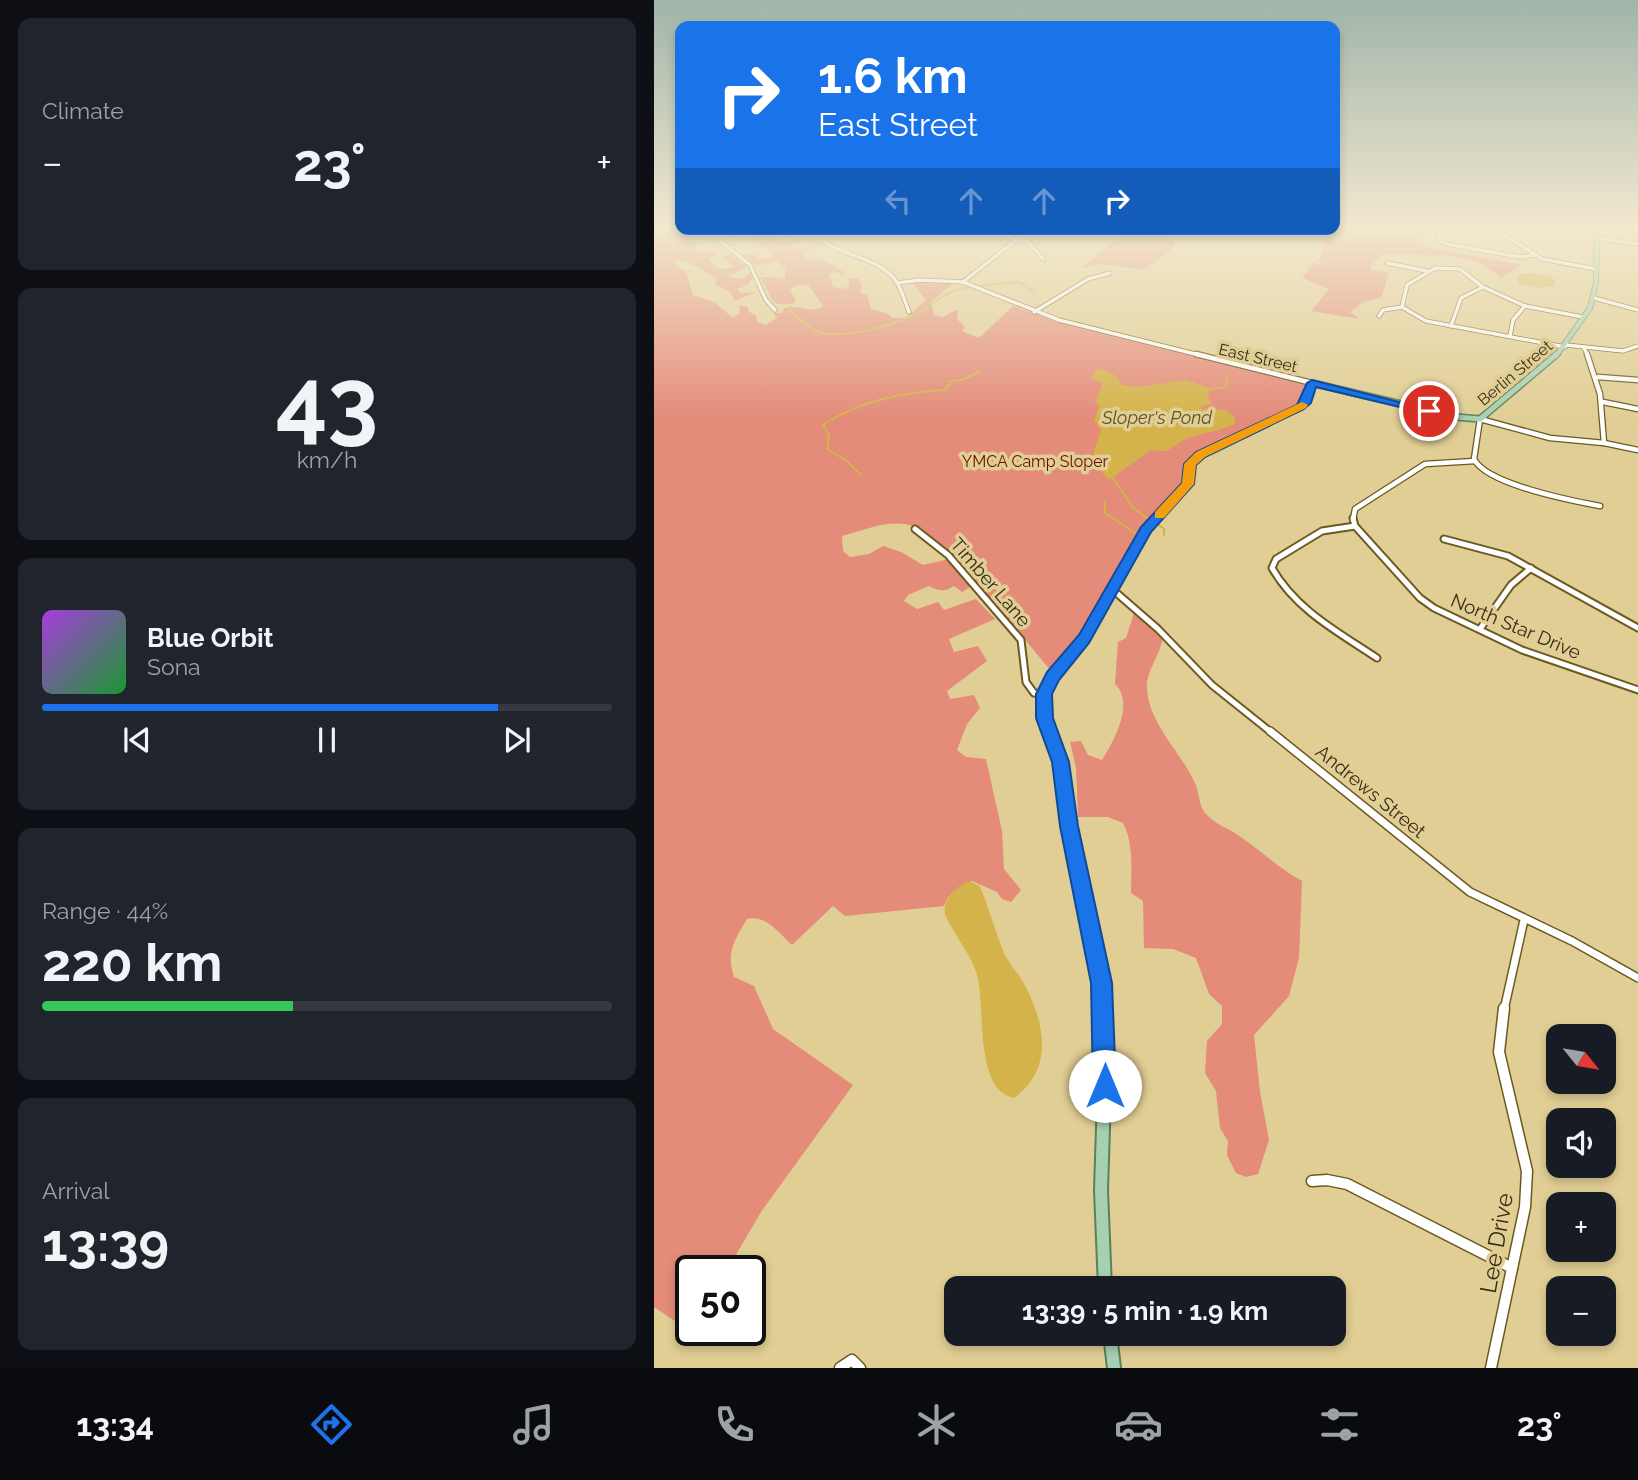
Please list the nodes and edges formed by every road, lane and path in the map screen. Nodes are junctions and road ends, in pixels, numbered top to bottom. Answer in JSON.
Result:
{"nodes":[{"id":1,"x":762,"y":292,"type":"edge"},
{"id":2,"x":901,"y":292,"type":"edge"},
{"id":3,"x":983,"y":292,"type":"edge"},
{"id":4,"x":1067,"y":292,"type":"edge"},
{"id":5,"x":1405,"y":292,"type":"edge"},
{"id":6,"x":1474,"y":292,"type":"edge"},
{"id":7,"x":1494,"y":292,"type":"edge"},
{"id":8,"x":1594,"y":292,"type":"edge"},
{"id":9,"x":1594,"y":298,"type":"junction"},
{"id":10,"x":1525,"y":306,"type":"junction"},
{"id":11,"x":1402,"y":307,"type":"junction"},
{"id":12,"x":775,"y":310,"type":"dead end"},
{"id":13,"x":1638,"y":310,"type":"edge"},
{"id":14,"x":909,"y":312,"type":"dead end"},
{"id":15,"x":1034,"y":312,"type":"junction"},
{"id":16,"x":1378,"y":316,"type":"dead end"},
{"id":17,"x":1583,"y":317,"type":"junction"},
{"id":18,"x":1451,"y":326,"type":"junction"},
{"id":19,"x":1510,"y":336,"type":"junction"},
{"id":20,"x":1565,"y":346,"type":"junction"},
{"id":21,"x":1638,"y":346,"type":"edge"},
{"id":22,"x":1584,"y":348,"type":"junction"},
{"id":23,"x":1598,"y":377,"type":"junction"},
{"id":24,"x":1638,"y":380,"type":"edge"},
{"id":25,"x":1312,"y":383,"type":"junction"},
{"id":26,"x":1603,"y":402,"type":"junction"},
{"id":27,"x":1638,"y":409,"type":"edge"},
{"id":28,"x":1480,"y":419,"type":"junction"},
{"id":29,"x":1604,"y":443,"type":"junction"},
{"id":30,"x":1638,"y":450,"type":"edge"},
{"id":31,"x":1475,"y":461,"type":"junction"},
{"id":32,"x":1600,"y":506,"type":"dead end"},
{"id":33,"x":1355,"y":526,"type":"junction"},
{"id":34,"x":915,"y":529,"type":"dead end"},
{"id":35,"x":1444,"y":539,"type":"dead end"},
{"id":36,"x":1531,"y":568,"type":"junction"},
{"id":37,"x":1112,"y":589,"type":"junction"},
{"id":38,"x":1638,"y":628,"type":"edge"},
{"id":39,"x":1480,"y":629,"type":"junction"},
{"id":40,"x":1377,"y":658,"type":"dead end"},
{"id":41,"x":1638,"y":690,"type":"edge"},
{"id":42,"x":1044,"y":694,"type":"junction"},
{"id":43,"x":1524,"y":920,"type":"junction"},
{"id":44,"x":1638,"y":978,"type":"edge"},
{"id":45,"x":1312,"y":1181,"type":"dead end"},
{"id":46,"x":1512,"y":1268,"type":"junction"},
{"id":47,"x":1105,"y":1276,"type":"edge"},
{"id":48,"x":1111,"y":1346,"type":"edge"},
{"id":49,"x":840,"y":1368,"type":"edge"},
{"id":50,"x":860,"y":1368,"type":"edge"},
{"id":51,"x":1114,"y":1368,"type":"edge"},
{"id":52,"x":1491,"y":1368,"type":"edge"}],
"edges":[{"from":1,"to":12,"type":"street"},
{"from":2,"to":14,"type":"street"},
{"from":3,"to":15,"type":"street","name":"East Street"},
{"from":4,"to":15,"type":"street"},
{"from":5,"to":11,"type":"street"},
{"from":6,"to":18,"type":"street"},
{"from":7,"to":10,"type":"street"},
{"from":8,"to":9,"type":"main road","name":"Berlin Street"},
{"from":9,"to":13,"type":"street"},
{"from":9,"to":17,"type":"main road","name":"Berlin Street"},
{"from":10,"to":17,"type":"street"},
{"from":10,"to":19,"type":"street"},
{"from":11,"to":16,"type":"street"},
{"from":11,"to":18,"type":"street"},
{"from":15,"to":25,"type":"street","name":"East Street"},
{"from":17,"to":20,"type":"main road","name":"Berlin Street"},
{"from":18,"to":19,"type":"street"},
{"from":19,"to":20,"type":"street"},
{"from":20,"to":22,"type":"street"},
{"from":20,"to":28,"type":"main road","name":"Berlin Street"},
{"from":21,"to":22,"type":"street"},
{"from":22,"to":23,"type":"street"},
{"from":23,"to":24,"type":"street"},
{"from":23,"to":26,"type":"street"},
{"from":25,"to":28,"type":"main road","name":"East Street"},
{"from":25,"to":37,"type":"main road"},
{"from":26,"to":27,"type":"street"},
{"from":26,"to":29,"type":"street"},
{"from":28,"to":29,"type":"street","name":"East Street"},
{"from":28,"to":31,"type":"street"},
{"from":29,"to":30,"type":"street","name":"East Street"},
{"from":31,"to":32,"type":"street"},
{"from":31,"to":33,"type":"street"},
{"from":33,"to":39,"type":"street","name":"North Star Drive"},
{"from":33,"to":40,"type":"street"},
{"from":34,"to":42,"type":"street","name":"Timber Lane"},
{"from":35,"to":36,"type":"street"},
{"from":36,"to":38,"type":"street"},
{"from":36,"to":39,"type":"street"},
{"from":37,"to":42,"type":"main road"},
{"from":37,"to":43,"type":"street","name":"Andrews Street"},
{"from":39,"to":41,"type":"street","name":"North Star Drive"},
{"from":42,"to":47,"type":"main road"},
{"from":43,"to":44,"type":"street","name":"Andrews Street"},
{"from":43,"to":46,"type":"street","name":"Lee Drive"},
{"from":45,"to":46,"type":"street"},
{"from":46,"to":52,"type":"street","name":"Lee Drive"},
{"from":48,"to":51,"type":"main road"},
{"from":49,"to":50,"type":"street"}]}
